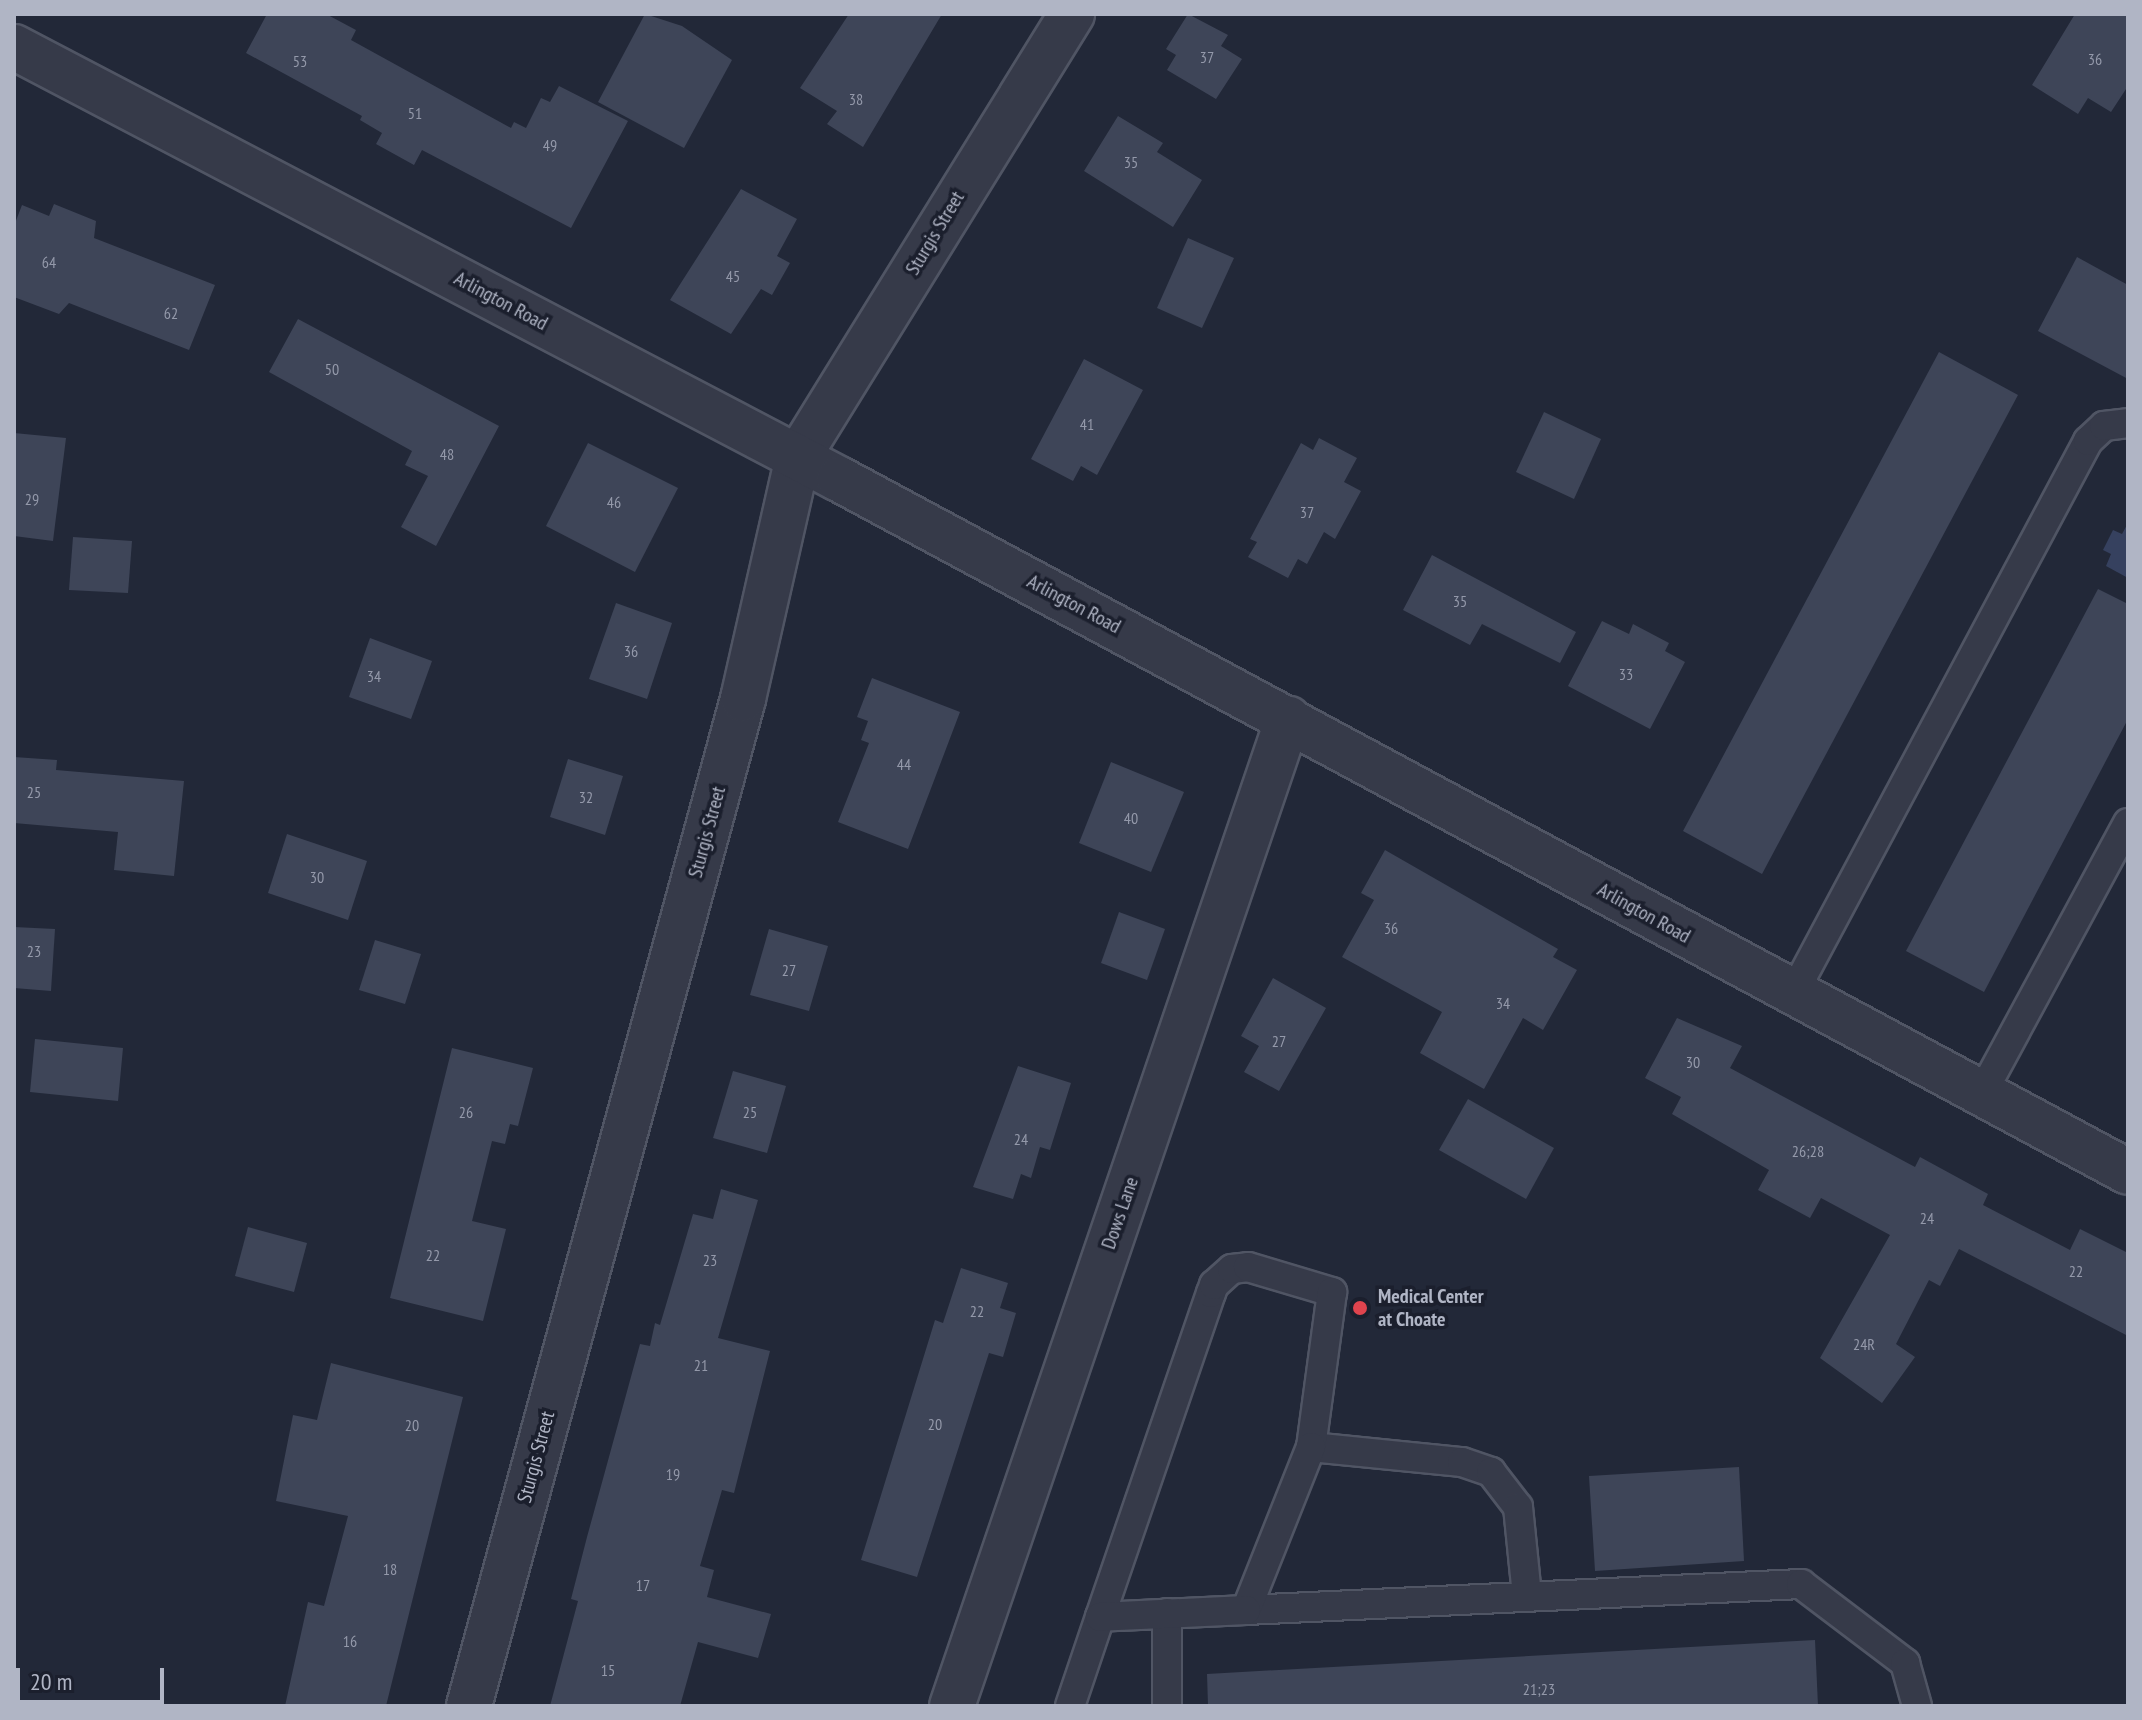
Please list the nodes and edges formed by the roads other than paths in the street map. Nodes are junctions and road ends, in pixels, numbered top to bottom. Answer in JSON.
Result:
{"nodes":[{"id":1,"x":1072,"y":14,"type":"edge"},
{"id":2,"x":14,"y":47,"type":"edge"},
{"id":3,"x":2128,"y":423,"type":"edge"},
{"id":4,"x":798,"y":457,"type":"junction"},
{"id":5,"x":1288,"y":719,"type":"junction"},
{"id":6,"x":2128,"y":823,"type":"edge"},
{"id":7,"x":1793,"y":994,"type":"junction"},
{"id":8,"x":1982,"y":1093,"type":"junction"},
{"id":9,"x":2128,"y":1172,"type":"edge"},
{"id":10,"x":1311,"y":1447,"type":"junction"},
{"id":11,"x":1527,"y":1596,"type":"junction"},
{"id":12,"x":1246,"y":1610,"type":"junction"},
{"id":13,"x":1167,"y":1613,"type":"junction"},
{"id":14,"x":1100,"y":1617,"type":"junction"},
{"id":15,"x":469,"y":1706,"type":"edge"},
{"id":16,"x":952,"y":1706,"type":"edge"},
{"id":17,"x":1070,"y":1706,"type":"edge"},
{"id":18,"x":1167,"y":1706,"type":"edge"},
{"id":19,"x":1917,"y":1706,"type":"edge"}],
"edges":[{"from":1,"to":4,"type":"street","name":"Sturgis Street"},
{"from":2,"to":4,"type":"street","name":"Arlington Road"},
{"from":3,"to":7,"type":"lane"},
{"from":4,"to":5,"type":"street","name":"Arlington Road"},
{"from":4,"to":15,"type":"street","name":"Sturgis Street"},
{"from":5,"to":7,"type":"street","name":"Arlington Road"},
{"from":5,"to":16,"type":"street","name":"Dows Lane"},
{"from":6,"to":8,"type":"lane"},
{"from":7,"to":8,"type":"street","name":"Arlington Road"},
{"from":8,"to":9,"type":"street","name":"Arlington Road"},
{"from":10,"to":11,"type":"lane"},
{"from":10,"to":12,"type":"lane"},
{"from":10,"to":14,"type":"lane"},
{"from":11,"to":12,"type":"lane"},
{"from":11,"to":19,"type":"lane"},
{"from":12,"to":13,"type":"lane"},
{"from":13,"to":14,"type":"lane"},
{"from":13,"to":18,"type":"lane"},
{"from":14,"to":17,"type":"lane"}]}
